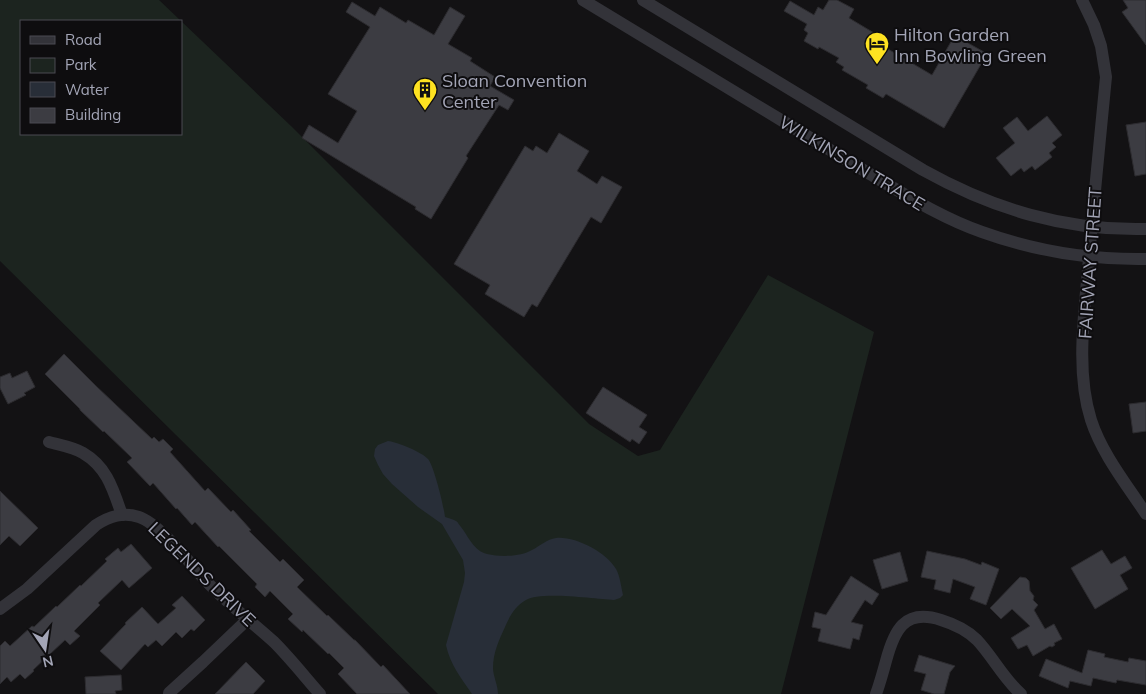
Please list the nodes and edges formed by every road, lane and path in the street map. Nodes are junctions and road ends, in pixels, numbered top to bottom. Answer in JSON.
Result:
{"nodes":[{"id":1,"x":583,"y":0,"type":"edge"},
{"id":2,"x":643,"y":0,"type":"edge"},
{"id":3,"x":1082,"y":0,"type":"edge"},
{"id":4,"x":1092,"y":227,"type":"junction"},
{"id":5,"x":1146,"y":228,"type":"edge"},
{"id":6,"x":1089,"y":257,"type":"junction"},
{"id":7,"x":1146,"y":259,"type":"edge"},
{"id":8,"x":49,"y":442,"type":"dead end"},
{"id":9,"x":1146,"y":514,"type":"edge"},
{"id":10,"x":122,"y":515,"type":"junction"},
{"id":11,"x":0,"y":609,"type":"edge"},
{"id":12,"x":248,"y":619,"type":"junction"},
{"id":13,"x":169,"y":693,"type":"dead end"},
{"id":14,"x":320,"y":694,"type":"edge"},
{"id":15,"x":876,"y":694,"type":"edge"},
{"id":16,"x":1021,"y":694,"type":"edge"}],
"edges":[{"from":1,"to":6,"type":"street","name":"WILKINSON TRACE"},
{"from":2,"to":4,"type":"street","name":"WILKINSON TRACE"},
{"from":3,"to":4,"type":"street","name":"FAIRWAY STREET"},
{"from":4,"to":5,"type":"street","name":"WILKINSON TRACE"},
{"from":4,"to":6,"type":"street","name":"FAIRWAY STREET"},
{"from":6,"to":7,"type":"street","name":"WILKINSON TRACE"},
{"from":6,"to":9,"type":"street","name":"FAIRWAY STREET"},
{"from":8,"to":10,"type":"street"},
{"from":10,"to":11,"type":"street"},
{"from":10,"to":12,"type":"street","name":"LEGENDS DRIVE"},
{"from":12,"to":13,"type":"street"},
{"from":12,"to":14,"type":"street","name":"LEGENDS DRIVE"},
{"from":15,"to":16,"type":"street"}]}
